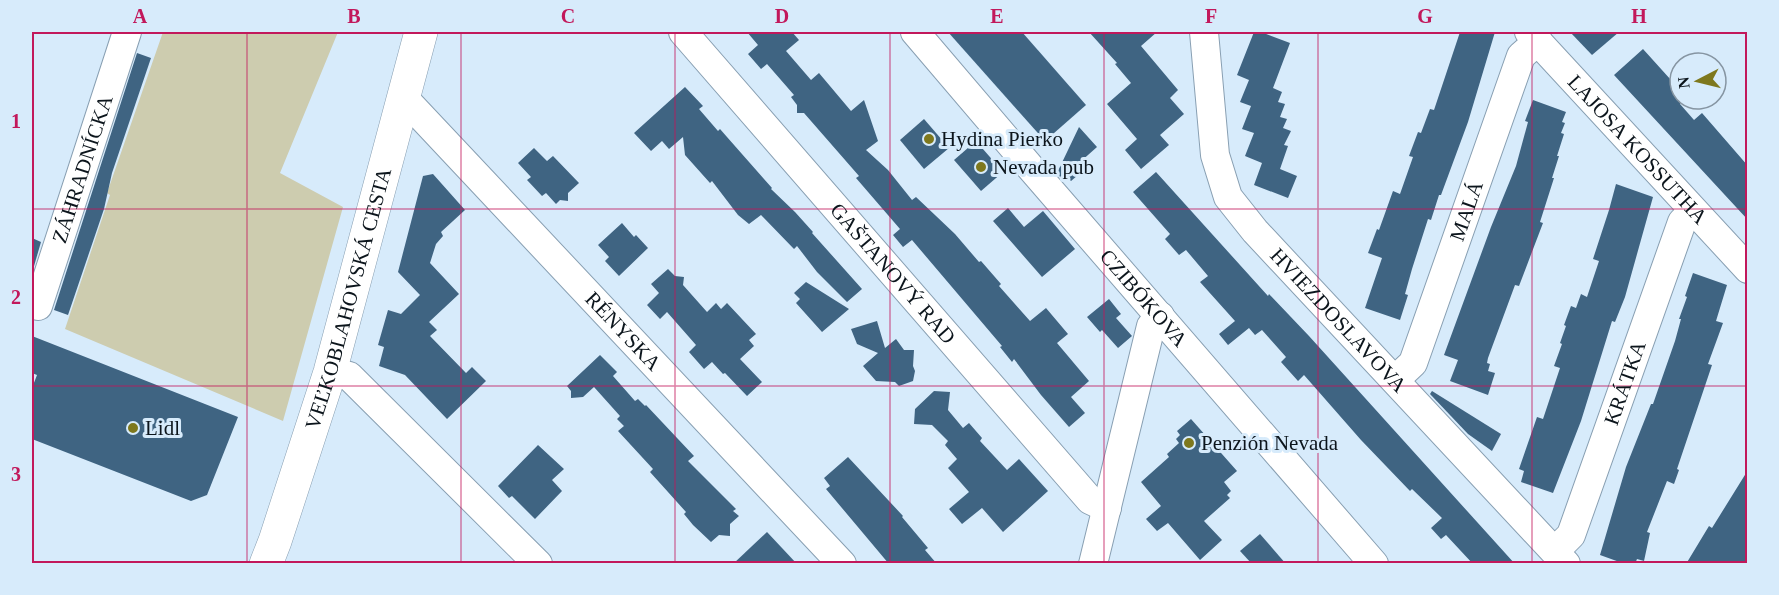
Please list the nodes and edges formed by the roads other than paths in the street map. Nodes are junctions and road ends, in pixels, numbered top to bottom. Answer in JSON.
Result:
{"nodes":[{"id":1,"x":127,"y":32,"type":"edge"},
{"id":2,"x":421,"y":32,"type":"edge"},
{"id":3,"x":683,"y":32,"type":"edge"},
{"id":4,"x":915,"y":32,"type":"edge"},
{"id":5,"x":1204,"y":32,"type":"edge"},
{"id":6,"x":1534,"y":36,"type":"edge"},
{"id":7,"x":404,"y":98,"type":"junction"},
{"id":8,"x":1693,"y":211,"type":"junction"},
{"id":9,"x":1748,"y":269,"type":"edge"},
{"id":10,"x":38,"y":306,"type":"dead end"},
{"id":11,"x":1160,"y":316,"type":"junction"},
{"id":12,"x":330,"y":372,"type":"junction"},
{"id":13,"x":1395,"y":380,"type":"junction"},
{"id":14,"x":1107,"y":508,"type":"junction"},
{"id":15,"x":1560,"y":557,"type":"edge"},
{"id":16,"x":1367,"y":560,"type":"edge"},
{"id":17,"x":266,"y":564,"type":"edge"},
{"id":18,"x":538,"y":564,"type":"edge"},
{"id":19,"x":842,"y":564,"type":"edge"},
{"id":20,"x":1094,"y":564,"type":"edge"}],
"edges":[{"from":1,"to":10,"type":"street","name":"ZÁHRADNÍCKA"},
{"from":2,"to":7,"type":"main road","name":"VEĽKOBLAHOVSKÁ CESTA"},
{"from":3,"to":14,"type":"street","name":"GAŠTANOVÝ RAD"},
{"from":4,"to":11,"type":"street","name":"CZIBÓKOVA"},
{"from":5,"to":13,"type":"street","name":"HVIEZDOSLAVOVA"},
{"from":6,"to":8,"type":"street","name":"LAJOSA KOSSUTHA"},
{"from":6,"to":13,"type":"street","name":"MALÁ"},
{"from":7,"to":12,"type":"main road","name":"VEĽKOBLAHOVSKÁ CESTA"},
{"from":7,"to":19,"type":"street","name":"RÉNYSKA"},
{"from":8,"to":9,"type":"street","name":"LAJOSA KOSSUTHA"},
{"from":8,"to":15,"type":"street","name":"KRÁTKA"},
{"from":11,"to":14,"type":"street"},
{"from":11,"to":16,"type":"street","name":"CZIBÓKOVA"},
{"from":12,"to":17,"type":"main road","name":"VEĽKOBLAHOVSKÁ CESTA"},
{"from":12,"to":18,"type":"street"},
{"from":13,"to":15,"type":"street","name":"HVIEZDOSLAVOVA"},
{"from":14,"to":20,"type":"street"}]}
